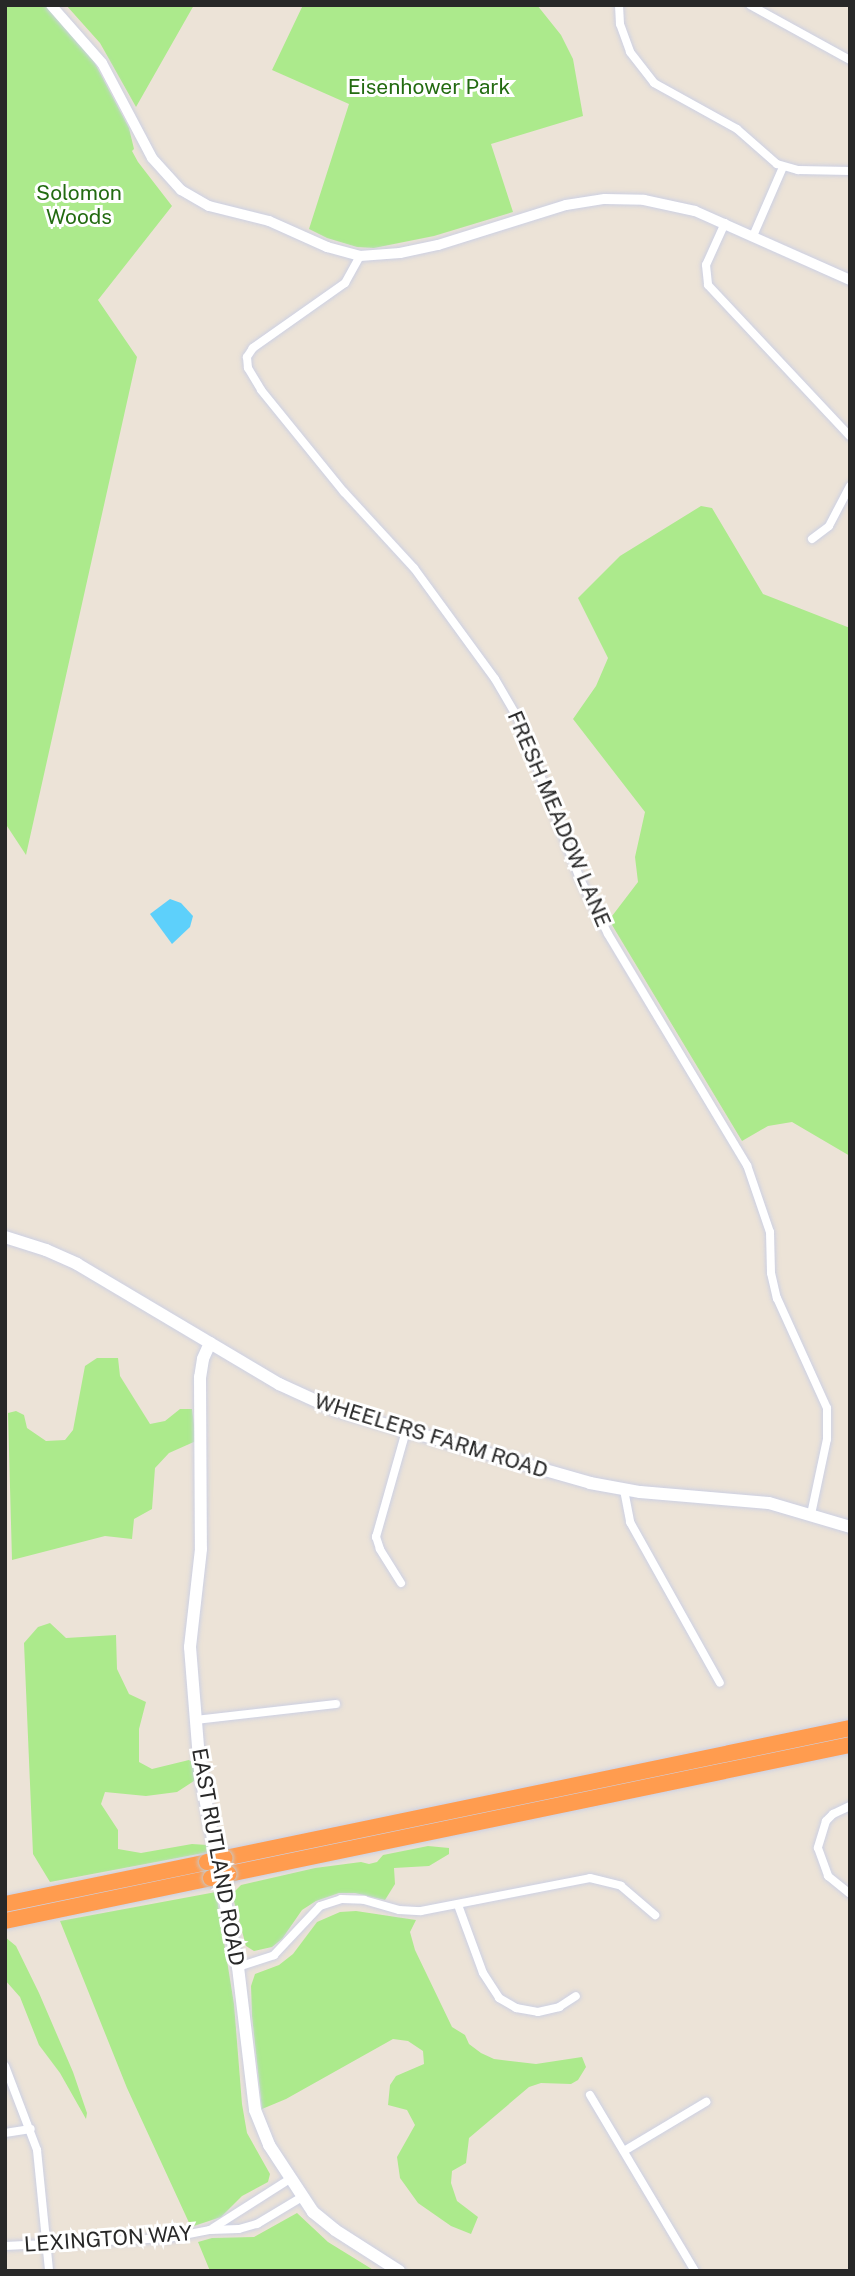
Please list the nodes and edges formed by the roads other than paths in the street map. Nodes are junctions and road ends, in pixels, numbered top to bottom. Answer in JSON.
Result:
{"nodes":[{"id":1,"x":51,"y":5,"type":"edge"},
{"id":2,"x":619,"y":5,"type":"edge"},
{"id":3,"x":750,"y":5,"type":"edge"},
{"id":4,"x":850,"y":60,"type":"edge"},
{"id":5,"x":783,"y":167,"type":"junction"},
{"id":6,"x":850,"y":171,"type":"edge"},
{"id":7,"x":725,"y":223,"type":"junction"},
{"id":8,"x":753,"y":236,"type":"junction"},
{"id":9,"x":359,"y":256,"type":"junction"},
{"id":10,"x":850,"y":280,"type":"edge"},
{"id":11,"x":850,"y":436,"type":"edge"},
{"id":12,"x":850,"y":486,"type":"edge"},
{"id":13,"x":812,"y":539,"type":"dead end"},
{"id":14,"x":5,"y":1237,"type":"edge"},
{"id":15,"x":211,"y":1343,"type":"junction"},
{"id":16,"x":406,"y":1431,"type":"junction"},
{"id":17,"x":624,"y":1490,"type":"junction"},
{"id":18,"x":811,"y":1514,"type":"junction"},
{"id":19,"x":850,"y":1527,"type":"edge"},
{"id":20,"x":401,"y":1583,"type":"dead end"},
{"id":21,"x":720,"y":1683,"type":"dead end"},
{"id":22,"x":336,"y":1704,"type":"dead end"},
{"id":23,"x":195,"y":1720,"type":"junction"},
{"id":24,"x":850,"y":1728,"type":"edge"},
{"id":25,"x":850,"y":1745,"type":"edge"},
{"id":26,"x":850,"y":1806,"type":"edge"},
{"id":27,"x":227,"y":1866,"type":"junction"},
{"id":28,"x":209,"y":1870,"type":"junction"},
{"id":29,"x":850,"y":1894,"type":"edge"},
{"id":30,"x":5,"y":1904,"type":"edge"},
{"id":31,"x":458,"y":1905,"type":"junction"},
{"id":32,"x":655,"y":1915,"type":"dead end"},
{"id":33,"x":5,"y":1921,"type":"edge"},
{"id":34,"x":239,"y":1967,"type":"junction"},
{"id":35,"x":576,"y":1996,"type":"dead end"},
{"id":36,"x":5,"y":2066,"type":"edge"},
{"id":37,"x":590,"y":2095,"type":"dead end"},
{"id":38,"x":706,"y":2102,"type":"dead end"},
{"id":39,"x":31,"y":2129,"type":"junction"},
{"id":40,"x":5,"y":2133,"type":"edge"},
{"id":41,"x":624,"y":2151,"type":"junction"},
{"id":42,"x":290,"y":2179,"type":"junction"},
{"id":43,"x":302,"y":2197,"type":"junction"},
{"id":44,"x":210,"y":2230,"type":"junction"},
{"id":45,"x":49,"y":2243,"type":"junction"},
{"id":46,"x":5,"y":2246,"type":"edge"},
{"id":47,"x":49,"y":2271,"type":"edge"},
{"id":48,"x":398,"y":2271,"type":"edge"},
{"id":49,"x":695,"y":2271,"type":"edge"}],
"edges":[{"from":1,"to":9,"type":"street"},
{"from":2,"to":5,"type":"street"},
{"from":3,"to":4,"type":"street"},
{"from":5,"to":6,"type":"street"},
{"from":5,"to":8,"type":"street"},
{"from":7,"to":8,"type":"street"},
{"from":7,"to":9,"type":"street"},
{"from":7,"to":11,"type":"street"},
{"from":8,"to":10,"type":"street"},
{"from":9,"to":18,"type":"street","name":"FRESH MEADOW LANE"},
{"from":12,"to":13,"type":"street"},
{"from":14,"to":15,"type":"main road","name":"WHEELERS FARM ROAD"},
{"from":15,"to":16,"type":"main road","name":"WHEELERS FARM ROAD"},
{"from":15,"to":23,"type":"main road","name":"EAST RUTLAND ROAD"},
{"from":16,"to":17,"type":"main road","name":"WHEELERS FARM ROAD"},
{"from":16,"to":20,"type":"street"},
{"from":17,"to":18,"type":"main road","name":"WHEELERS FARM ROAD"},
{"from":17,"to":21,"type":"street"},
{"from":18,"to":19,"type":"main road","name":"WHEELERS FARM ROAD"},
{"from":22,"to":23,"type":"street"},
{"from":23,"to":34,"type":"main road","name":"EAST RUTLAND ROAD"},
{"from":24,"to":27,"type":"highway"},
{"from":25,"to":27,"type":"highway"},
{"from":26,"to":29,"type":"street"},
{"from":27,"to":28,"type":"highway","bridge":true},
{"from":28,"to":30,"type":"highway"},
{"from":28,"to":33,"type":"highway"},
{"from":31,"to":32,"type":"street"},
{"from":31,"to":34,"type":"street"},
{"from":31,"to":35,"type":"street"},
{"from":34,"to":42,"type":"main road","name":"EAST RUTLAND ROAD"},
{"from":36,"to":39,"type":"street"},
{"from":37,"to":41,"type":"street"},
{"from":38,"to":41,"type":"street"},
{"from":39,"to":40,"type":"street"},
{"from":39,"to":45,"type":"street"},
{"from":41,"to":49,"type":"street"},
{"from":42,"to":43,"type":"main road","name":"EAST RUTLAND ROAD"},
{"from":42,"to":44,"type":"street","name":"LEXINGTON WAY"},
{"from":43,"to":44,"type":"street","name":"LEXINGTON WAY"},
{"from":43,"to":48,"type":"main road","name":"EAST RUTLAND ROAD"},
{"from":44,"to":45,"type":"street","name":"LEXINGTON WAY"},
{"from":45,"to":46,"type":"street","name":"LEXINGTON WAY"},
{"from":45,"to":47,"type":"street"}]}
